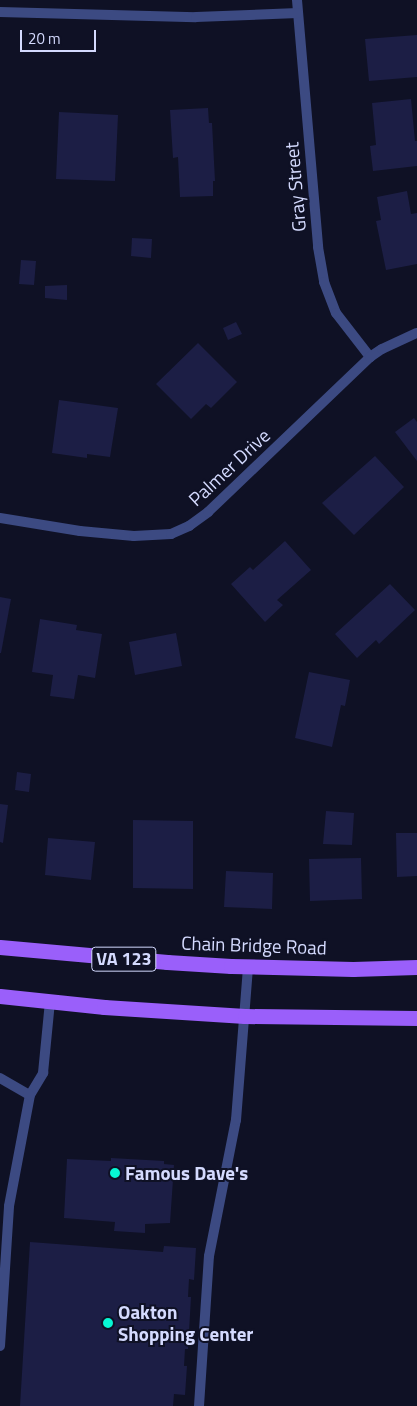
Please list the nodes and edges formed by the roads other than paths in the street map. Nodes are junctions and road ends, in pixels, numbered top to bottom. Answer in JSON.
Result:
{"nodes":[{"id":1,"x":297,"y":0,"type":"edge"},
{"id":2,"x":0,"y":12,"type":"edge"},
{"id":3,"x":298,"y":13,"type":"junction"},
{"id":4,"x":417,"y":333,"type":"edge"},
{"id":5,"x":370,"y":357,"type":"junction"},
{"id":6,"x":0,"y":518,"type":"edge"},
{"id":7,"x":0,"y":947,"type":"edge"},
{"id":8,"x":248,"y":966,"type":"junction"},
{"id":9,"x":417,"y":967,"type":"edge"},
{"id":10,"x":0,"y":996,"type":"edge"},
{"id":11,"x":50,"y":1001,"type":"junction"},
{"id":12,"x":246,"y":1016,"type":"junction"},
{"id":13,"x":417,"y":1018,"type":"edge"},
{"id":14,"x":0,"y":1078,"type":"edge"},
{"id":15,"x":30,"y":1095,"type":"junction"},
{"id":16,"x":0,"y":1346,"type":"edge"},
{"id":17,"x":199,"y":1406,"type":"edge"}],
"edges":[{"from":1,"to":3,"type":"street","name":"Gray Street"},
{"from":2,"to":3,"type":"street"},
{"from":3,"to":5,"type":"street","name":"Gray Street"},
{"from":4,"to":5,"type":"street","name":"Palmer Drive"},
{"from":5,"to":6,"type":"street","name":"Palmer Drive"},
{"from":7,"to":8,"type":"main road","name":"Chain Bridge Road","number":"VA 123"},
{"from":8,"to":9,"type":"main road","name":"Chain Bridge Road","number":"VA 123"},
{"from":8,"to":12,"type":"street"},
{"from":10,"to":11,"type":"main road"},
{"from":11,"to":12,"type":"main road"},
{"from":11,"to":15,"type":"street"},
{"from":12,"to":13,"type":"main road"},
{"from":12,"to":17,"type":"street"},
{"from":14,"to":15,"type":"street"},
{"from":15,"to":16,"type":"street"}]}
